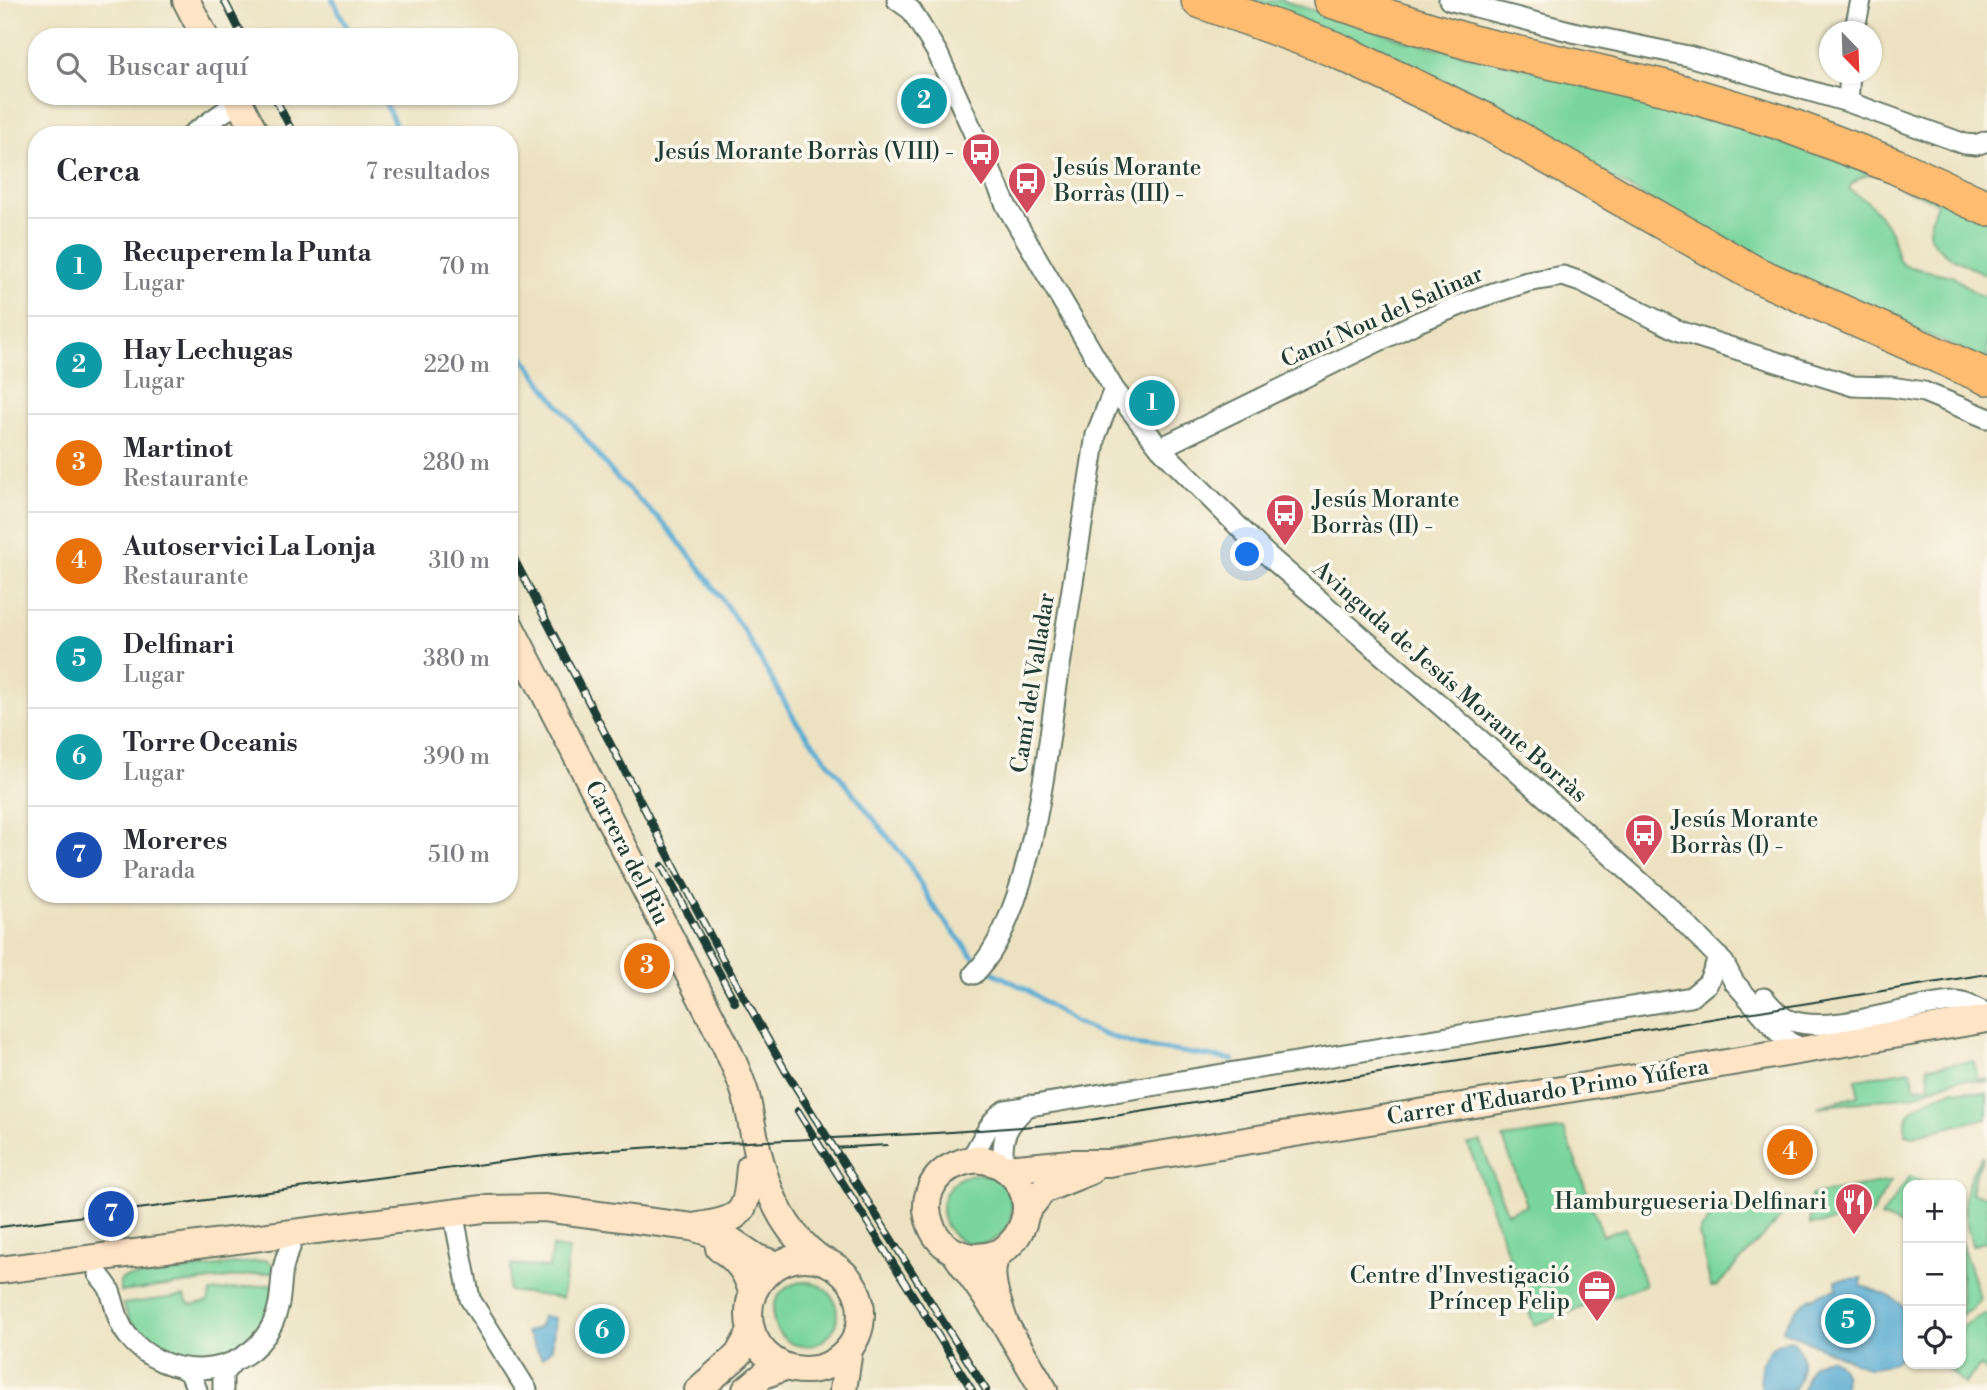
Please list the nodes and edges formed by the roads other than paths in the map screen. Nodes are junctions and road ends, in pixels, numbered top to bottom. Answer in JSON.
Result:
{"nodes":[{"id":1,"x":186,"y":0,"type":"edge"},
{"id":2,"x":897,"y":0,"type":"edge"},
{"id":3,"x":1199,"y":0,"type":"edge"},
{"id":4,"x":1331,"y":0,"type":"edge"},
{"id":5,"x":1449,"y":0,"type":"edge"},
{"id":6,"x":1861,"y":0,"type":"edge"},
{"id":7,"x":1856,"y":21,"type":"edge"},
{"id":8,"x":200,"y":28,"type":"edge"},
{"id":9,"x":1472,"y":43,"type":"junction"},
{"id":10,"x":1849,"y":84,"type":"edge"},
{"id":11,"x":1848,"y":102,"type":"junction"},
{"id":12,"x":232,"y":105,"type":"edge"},
{"id":13,"x":241,"y":105,"type":"edge"},
{"id":14,"x":204,"y":126,"type":"edge"},
{"id":15,"x":251,"y":126,"type":"edge"},
{"id":16,"x":1987,"y":141,"type":"edge"},
{"id":17,"x":1987,"y":184,"type":"edge"},
{"id":18,"x":1987,"y":208,"type":"edge"},
{"id":19,"x":1987,"y":377,"type":"edge"},
{"id":20,"x":1114,"y":389,"type":"junction"},
{"id":21,"x":1987,"y":418,"type":"edge"},
{"id":22,"x":1160,"y":448,"type":"junction"},
{"id":23,"x":518,"y":642,"type":"edge"},
{"id":24,"x":1721,"y":960,"type":"junction"},
{"id":25,"x":974,"y":974,"type":"dead end"},
{"id":26,"x":1987,"y":1013,"type":"edge"},
{"id":27,"x":1987,"y":1019,"type":"edge"},
{"id":28,"x":1804,"y":1049,"type":"junction"},
{"id":29,"x":1030,"y":1105,"type":"junction"},
{"id":30,"x":750,"y":1124,"type":"junction"},
{"id":31,"x":970,"y":1160,"type":"junction"},
{"id":32,"x":1109,"y":1163,"type":"junction"},
{"id":33,"x":750,"y":1167,"type":"junction"},
{"id":34,"x":1004,"y":1168,"type":"junction"},
{"id":35,"x":1026,"y":1212,"type":"junction"},
{"id":36,"x":456,"y":1227,"type":"junction"},
{"id":37,"x":692,"y":1227,"type":"junction"},
{"id":38,"x":290,"y":1248,"type":"junction"},
{"id":39,"x":955,"y":1253,"type":"junction"},
{"id":40,"x":998,"y":1253,"type":"junction"},
{"id":41,"x":823,"y":1261,"type":"junction"},
{"id":42,"x":778,"y":1265,"type":"junction"},
{"id":43,"x":0,"y":1270,"type":"edge"},
{"id":44,"x":98,"y":1274,"type":"junction"},
{"id":45,"x":0,"y":1285,"type":"edge"},
{"id":46,"x":752,"y":1293,"type":"junction"},
{"id":47,"x":1005,"y":1324,"type":"junction"},
{"id":48,"x":751,"y":1332,"type":"junction"},
{"id":49,"x":849,"y":1350,"type":"junction"},
{"id":50,"x":233,"y":1362,"type":"junction"},
{"id":51,"x":784,"y":1367,"type":"junction"},
{"id":52,"x":181,"y":1368,"type":"junction"},
{"id":53,"x":819,"y":1380,"type":"edge"},
{"id":54,"x":197,"y":1390,"type":"edge"},
{"id":55,"x":223,"y":1390,"type":"edge"},
{"id":56,"x":527,"y":1390,"type":"edge"},
{"id":57,"x":698,"y":1390,"type":"edge"},
{"id":58,"x":746,"y":1390,"type":"edge"},
{"id":59,"x":843,"y":1390,"type":"edge"},
{"id":60,"x":1044,"y":1390,"type":"edge"}],
"edges":[{"from":1,"to":8,"type":"street"},
{"from":2,"to":20,"type":"street","name":"Avinguda de Jesús Morante Borràs"},
{"from":3,"to":19,"type":"highway"},
{"from":4,"to":9,"type":"highway"},
{"from":5,"to":11,"type":"street"},
{"from":6,"to":7,"type":"street"},
{"from":9,"to":17,"type":"highway"},
{"from":9,"to":18,"type":"highway"},
{"from":10,"to":11,"type":"street"},
{"from":11,"to":16,"type":"street"},
{"from":12,"to":14,"type":"street"},
{"from":13,"to":15,"type":"street"},
{"from":20,"to":22,"type":"street","name":"Avinguda de Jesús Morante Borràs"},
{"from":20,"to":25,"type":"street","name":"Camí del Valladar"},
{"from":21,"to":22,"type":"street","name":"Camí Nou del Salinar"},
{"from":22,"to":24,"type":"street","name":"Avinguda de Jesús Morante Borràs"},
{"from":23,"to":30,"type":"street","name":"Carrera del Riu"},
{"from":24,"to":26,"type":"street","name":"Avinguda de Jesús Morante Borràs"},
{"from":24,"to":28,"type":"street","name":"Avinguda de Jesús Morante Borràs"},
{"from":24,"to":29,"type":"street"},
{"from":27,"to":28,"type":"street","name":"Carrer d'Eduardo Primo Yúfera"},
{"from":28,"to":32,"type":"street","name":"Carrer d'Eduardo Primo Yúfera"},
{"from":29,"to":31,"type":"street"},
{"from":29,"to":34,"type":"street"},
{"from":30,"to":33,"type":"street","name":"Carrera del Riu"},
{"from":30,"to":41,"type":"street","name":"Carrera del Riu"},
{"from":31,"to":34,"type":"street"},
{"from":31,"to":39,"type":"street"},
{"from":32,"to":34,"type":"street","name":"Carrer d'Eduardo Primo Yúfera"},
{"from":32,"to":35,"type":"street","name":"Carrer d'Eduardo Primo Yúfera"},
{"from":33,"to":37,"type":"street"},
{"from":33,"to":42,"type":"street","name":"Carrera del Riu"},
{"from":34,"to":35,"type":"street"},
{"from":35,"to":40,"type":"street"},
{"from":36,"to":38,"type":"street"},
{"from":36,"to":46,"type":"street"},
{"from":36,"to":56,"type":"street"},
{"from":37,"to":42,"type":"street"},
{"from":37,"to":43,"type":"street"},
{"from":38,"to":44,"type":"street"},
{"from":38,"to":50,"type":"street"},
{"from":39,"to":40,"type":"street"},
{"from":39,"to":47,"type":"street"},
{"from":40,"to":47,"type":"street"},
{"from":41,"to":42,"type":"street"},
{"from":41,"to":49,"type":"street"},
{"from":42,"to":46,"type":"street"},
{"from":44,"to":45,"type":"street"},
{"from":44,"to":52,"type":"street"},
{"from":46,"to":48,"type":"street"},
{"from":47,"to":60,"type":"street"},
{"from":48,"to":51,"type":"street"},
{"from":48,"to":57,"type":"street"},
{"from":49,"to":53,"type":"street"},
{"from":49,"to":59,"type":"street"},
{"from":50,"to":52,"type":"street"},
{"from":50,"to":55,"type":"street"},
{"from":51,"to":53,"type":"street"},
{"from":51,"to":58,"type":"street"},
{"from":52,"to":54,"type":"street"}]}
